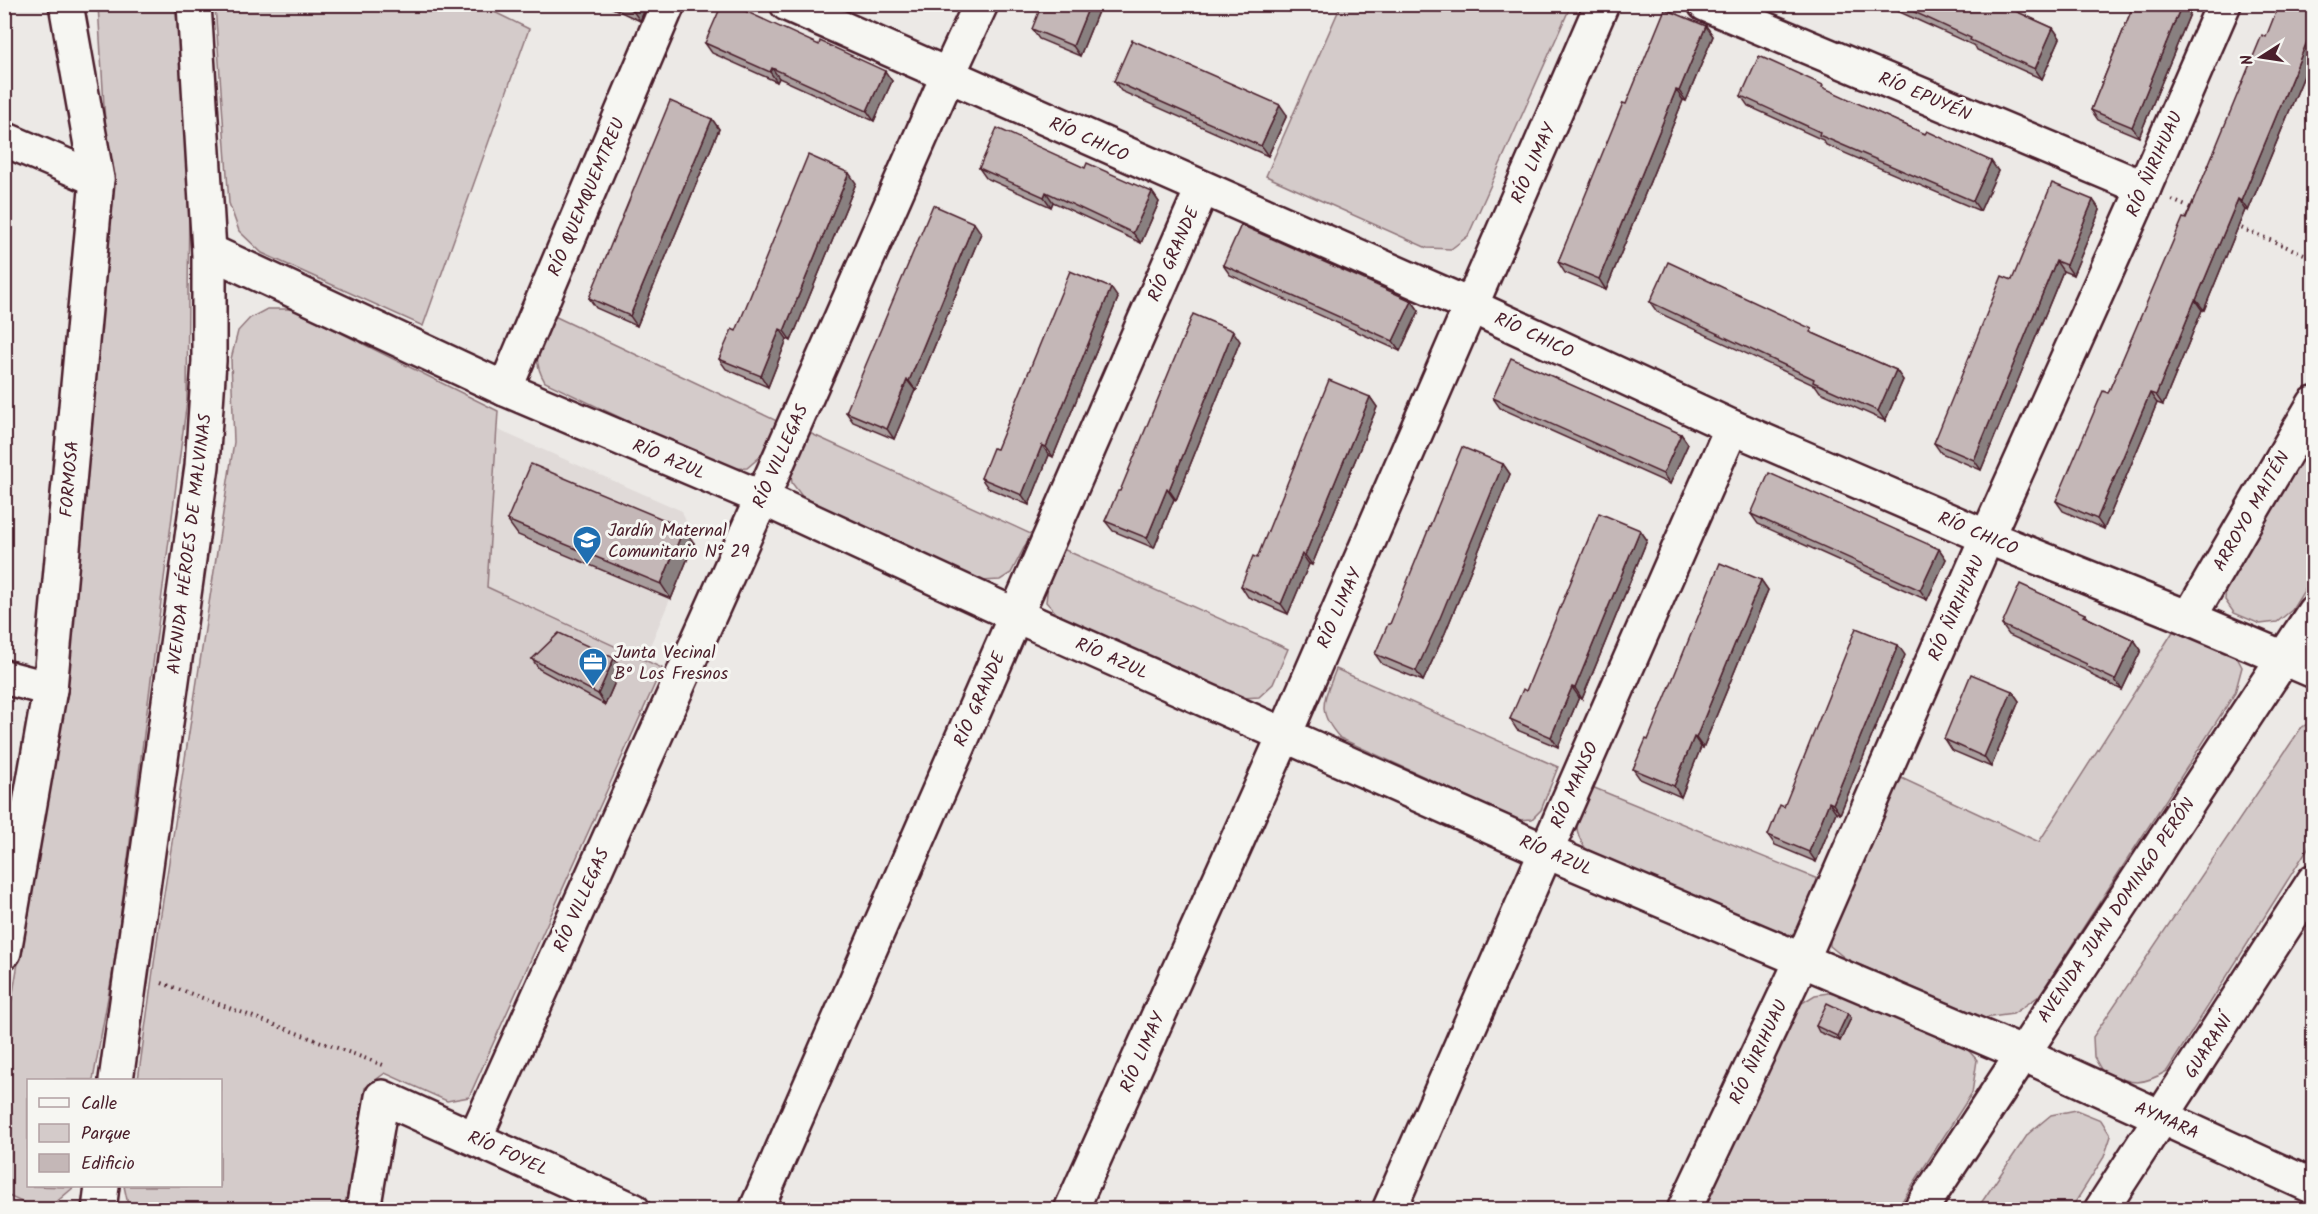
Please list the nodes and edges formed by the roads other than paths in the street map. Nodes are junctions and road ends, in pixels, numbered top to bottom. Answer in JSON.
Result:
{"nodes":[{"id":1,"x":66,"y":4,"type":"edge"},
{"id":2,"x":194,"y":4,"type":"edge"},
{"id":3,"x":668,"y":4,"type":"edge"},
{"id":4,"x":787,"y":4,"type":"edge"},
{"id":5,"x":981,"y":4,"type":"edge"},
{"id":6,"x":1602,"y":4,"type":"edge"},
{"id":7,"x":1705,"y":4,"type":"edge"},
{"id":8,"x":2224,"y":4,"type":"edge"},
{"id":9,"x":948,"y":75,"type":"junction"},
{"id":10,"x":4,"y":139,"type":"edge"},
{"id":11,"x":97,"y":179,"type":"junction"},
{"id":12,"x":2144,"y":188,"type":"junction"},
{"id":13,"x":1202,"y":189,"type":"junction"},
{"id":14,"x":208,"y":251,"type":"junction"},
{"id":15,"x":1471,"y":306,"type":"junction"},
{"id":16,"x":505,"y":389,"type":"junction"},
{"id":17,"x":2313,"y":404,"type":"edge"},
{"id":18,"x":1732,"y":427,"type":"junction"},
{"id":19,"x":762,"y":498,"type":"junction"},
{"id":20,"x":1986,"y":537,"type":"junction"},
{"id":21,"x":2313,"y":612,"type":"edge"},
{"id":22,"x":1015,"y":615,"type":"junction"},
{"id":23,"x":2189,"y":618,"type":"junction"},
{"id":24,"x":2284,"y":658,"type":"junction"},
{"id":25,"x":2313,"y":671,"type":"edge"},
{"id":26,"x":4,"y":676,"type":"edge"},
{"id":27,"x":50,"y":689,"type":"junction"},
{"id":28,"x":1285,"y":734,"type":"junction"},
{"id":29,"x":1545,"y":851,"type":"junction"},
{"id":30,"x":2313,"y":881,"type":"edge"},
{"id":31,"x":4,"y":952,"type":"edge"},
{"id":32,"x":1802,"y":960,"type":"junction"},
{"id":33,"x":2021,"y":1053,"type":"junction"},
{"id":34,"x":116,"y":1079,"type":"edge"},
{"id":35,"x":2162,"y":1118,"type":"junction"},
{"id":36,"x":475,"y":1138,"type":"junction"},
{"id":37,"x":102,"y":1187,"type":"edge"},
{"id":38,"x":2313,"y":1187,"type":"edge"},
{"id":39,"x":99,"y":1209,"type":"edge"},
{"id":40,"x":363,"y":1209,"type":"edge"},
{"id":41,"x":633,"y":1209,"type":"edge"},
{"id":42,"x":756,"y":1209,"type":"edge"},
{"id":43,"x":1071,"y":1209,"type":"edge"},
{"id":44,"x":1389,"y":1209,"type":"edge"},
{"id":45,"x":1684,"y":1209,"type":"edge"},
{"id":46,"x":1920,"y":1209,"type":"edge"},
{"id":47,"x":2101,"y":1209,"type":"edge"}],
"edges":[{"from":1,"to":11,"type":"street","name":"FORMOSA"},
{"from":2,"to":14,"type":"street","name":"AVENIDA HÉROES DE MALVINAS"},
{"from":3,"to":16,"type":"street","name":"RÍO QUEMQUEMTREU"},
{"from":4,"to":9,"type":"street","name":"RÍO CHICO"},
{"from":5,"to":9,"type":"street","name":"RÍO VILLEGAS"},
{"from":6,"to":15,"type":"street","name":"RÍO LIMAY"},
{"from":7,"to":12,"type":"street","name":"RÍO EPUYÉN"},
{"from":8,"to":12,"type":"street","name":"RÍO ÑIRIHUAU"},
{"from":9,"to":13,"type":"street","name":"RÍO CHICO"},
{"from":9,"to":19,"type":"street","name":"RÍO VILLEGAS"},
{"from":10,"to":11,"type":"street"},
{"from":11,"to":27,"type":"street","name":"FORMOSA"},
{"from":12,"to":20,"type":"street","name":"RÍO ÑIRIHUAU"},
{"from":13,"to":15,"type":"street","name":"RÍO CHICO"},
{"from":13,"to":22,"type":"street","name":"RÍO GRANDE"},
{"from":14,"to":16,"type":"street","name":"RÍO AZUL"},
{"from":14,"to":34,"type":"street","name":"AVENIDA HÉROES DE MALVINAS"},
{"from":15,"to":18,"type":"street","name":"RÍO CHICO"},
{"from":15,"to":28,"type":"street","name":"RÍO LIMAY"},
{"from":16,"to":19,"type":"street","name":"RÍO AZUL"},
{"from":17,"to":23,"type":"street","name":"ARROYO MAITÉN"},
{"from":18,"to":20,"type":"street","name":"RÍO CHICO"},
{"from":18,"to":29,"type":"street","name":"RÍO MANSO"},
{"from":19,"to":22,"type":"street","name":"RÍO AZUL"},
{"from":19,"to":36,"type":"street","name":"RÍO VILLEGAS"},
{"from":20,"to":23,"type":"street","name":"RÍO CHICO"},
{"from":20,"to":32,"type":"street","name":"RÍO ÑIRIHUAU"},
{"from":21,"to":24,"type":"street","name":"AVENIDA JUAN DOMINGO PERÓN"},
{"from":22,"to":28,"type":"street","name":"RÍO AZUL"},
{"from":22,"to":42,"type":"street","name":"RÍO GRANDE"},
{"from":23,"to":24,"type":"street","name":"RÍO CHICO"},
{"from":24,"to":25,"type":"street","name":"RÍO CHICO"},
{"from":24,"to":33,"type":"street","name":"AVENIDA JUAN DOMINGO PERÓN"},
{"from":26,"to":27,"type":"street"},
{"from":27,"to":31,"type":"street","name":"FORMOSA"},
{"from":28,"to":29,"type":"street","name":"RÍO AZUL"},
{"from":28,"to":43,"type":"street","name":"RÍO LIMAY"},
{"from":29,"to":32,"type":"street","name":"RÍO AZUL"},
{"from":29,"to":44,"type":"street","name":"RÍO MANSO"},
{"from":30,"to":35,"type":"street","name":"GUARANÍ"},
{"from":32,"to":33,"type":"street","name":"RÍO AZUL"},
{"from":32,"to":45,"type":"street","name":"RÍO ÑIRIHUAU"},
{"from":33,"to":35,"type":"street","name":"AYMARA"},
{"from":33,"to":46,"type":"street","name":"AVENIDA JUAN DOMINGO PERÓN"},
{"from":35,"to":38,"type":"street","name":"AYMARA"},
{"from":35,"to":47,"type":"street","name":"GUARANÍ"},
{"from":36,"to":40,"type":"street","name":"RÍO FOYEL"},
{"from":36,"to":41,"type":"street","name":"RÍO FOYEL"},
{"from":37,"to":39,"type":"street"}]}
